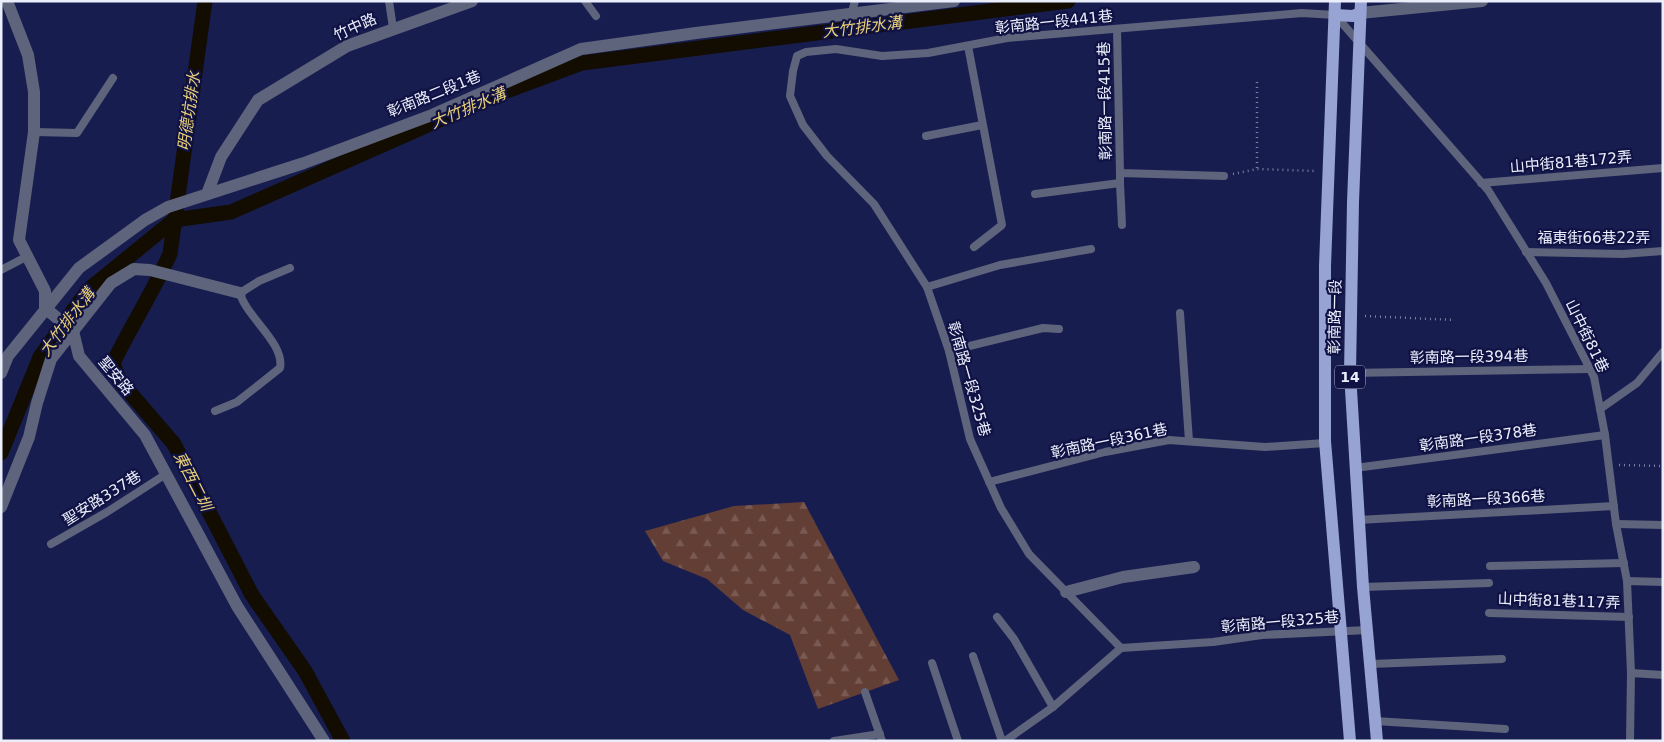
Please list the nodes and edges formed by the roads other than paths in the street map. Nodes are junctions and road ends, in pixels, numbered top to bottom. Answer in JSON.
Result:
{"nodes":[{"id":1,"x":7,"y":1,"type":"edge"},
{"id":2,"x":389,"y":1,"type":"edge"},
{"id":3,"x":472,"y":1,"type":"edge"},
{"id":4,"x":585,"y":1,"type":"edge"},
{"id":5,"x":855,"y":1,"type":"edge"},
{"id":6,"x":954,"y":1,"type":"edge"},
{"id":7,"x":1335,"y":1,"type":"edge"},
{"id":8,"x":1482,"y":1,"type":"edge"},
{"id":9,"x":1443,"y":3,"type":"edge"},
{"id":10,"x":1361,"y":7,"type":"edge"},
{"id":11,"x":1335,"y":15,"type":"junction"},
{"id":12,"x":596,"y":16,"type":"dead end"},
{"id":13,"x":852,"y":16,"type":"junction"},
{"id":14,"x":393,"y":28,"type":"junction"},
{"id":15,"x":1117,"y":29,"type":"junction"},
{"id":16,"x":1360,"y":44,"type":"junction"},
{"id":17,"x":968,"y":46,"type":"junction"},
{"id":18,"x":806,"y":52,"type":"joint"},
{"id":19,"x":113,"y":78,"type":"dead end"},
{"id":20,"x":982,"y":125,"type":"junction"},
{"id":21,"x":34,"y":132,"type":"junction"},
{"id":22,"x":926,"y":136,"type":"dead end"},
{"id":23,"x":1663,"y":168,"type":"edge"},
{"id":24,"x":1120,"y":173,"type":"junction"},
{"id":25,"x":1224,"y":176,"type":"road end"},
{"id":26,"x":1482,"y":183,"type":"junction"},
{"id":27,"x":1120,"y":184,"type":"junction"},
{"id":28,"x":207,"y":194,"type":"junction"},
{"id":29,"x":1035,"y":194,"type":"dead end"},
{"id":30,"x":1122,"y":225,"type":"dead end"},
{"id":31,"x":974,"y":247,"type":"dead end"},
{"id":32,"x":1091,"y":249,"type":"dead end"},
{"id":33,"x":1663,"y":251,"type":"edge"},
{"id":34,"x":1526,"y":252,"type":"junction"},
{"id":35,"x":26,"y":257,"type":"junction"},
{"id":36,"x":290,"y":268,"type":"dead end"},
{"id":37,"x":1,"y":270,"type":"edge"},
{"id":38,"x":927,"y":287,"type":"junction"},
{"id":39,"x":240,"y":293,"type":"junction"},
{"id":40,"x":46,"y":308,"type":"junction"},
{"id":41,"x":1180,"y":313,"type":"dead end"},
{"id":42,"x":1059,"y":329,"type":"dead end"},
{"id":43,"x":73,"y":332,"type":"junction"},
{"id":44,"x":949,"y":351,"type":"junction"},
{"id":45,"x":1663,"y":352,"type":"edge"},
{"id":46,"x":1654,"y":364,"type":"junction"},
{"id":47,"x":1663,"y":364,"type":"edge"},
{"id":48,"x":1589,"y":369,"type":"junction"},
{"id":49,"x":1,"y":373,"type":"edge"},
{"id":50,"x":1350,"y":373,"type":"junction"},
{"id":51,"x":1600,"y":409,"type":"junction"},
{"id":52,"x":215,"y":411,"type":"dead end"},
{"id":53,"x":1605,"y":435,"type":"junction"},
{"id":54,"x":1189,"y":441,"type":"junction"},
{"id":55,"x":1325,"y":443,"type":"junction"},
{"id":56,"x":1354,"y":468,"type":"junction"},
{"id":57,"x":166,"y":474,"type":"junction"},
{"id":58,"x":989,"y":482,"type":"junction"},
{"id":59,"x":1614,"y":506,"type":"junction"},
{"id":60,"x":1,"y":507,"type":"edge"},
{"id":61,"x":1358,"y":520,"type":"junction"},
{"id":62,"x":1616,"y":524,"type":"junction"},
{"id":63,"x":1663,"y":525,"type":"edge"},
{"id":64,"x":51,"y":544,"type":"dead end"},
{"id":65,"x":1624,"y":562,"type":"junction"},
{"id":66,"x":1490,"y":566,"type":"dead end"},
{"id":67,"x":1194,"y":567,"type":"dead end"},
{"id":68,"x":1627,"y":581,"type":"junction"},
{"id":69,"x":1663,"y":582,"type":"edge"},
{"id":70,"x":1489,"y":583,"type":"dead end"},
{"id":71,"x":1363,"y":587,"type":"junction"},
{"id":72,"x":1066,"y":592,"type":"junction"},
{"id":73,"x":1489,"y":613,"type":"dead end"},
{"id":74,"x":1629,"y":617,"type":"junction"},
{"id":75,"x":998,"y":618,"type":"dead end"},
{"id":76,"x":1368,"y":630,"type":"junction"},
{"id":77,"x":1340,"y":631,"type":"junction"},
{"id":78,"x":1121,"y":648,"type":"junction"},
{"id":79,"x":973,"y":656,"type":"dead end"},
{"id":80,"x":1502,"y":659,"type":"dead end"},
{"id":81,"x":932,"y":663,"type":"dead end"},
{"id":82,"x":1371,"y":664,"type":"junction"},
{"id":83,"x":1631,"y":673,"type":"junction"},
{"id":84,"x":1663,"y":675,"type":"edge"},
{"id":85,"x":865,"y":692,"type":"dead end"},
{"id":86,"x":1053,"y":708,"type":"junction"},
{"id":87,"x":1375,"y":721,"type":"junction"},
{"id":88,"x":1505,"y":729,"type":"dead end"},
{"id":89,"x":881,"y":737,"type":"edge"},
{"id":90,"x":324,"y":741,"type":"edge"},
{"id":91,"x":834,"y":741,"type":"edge"},
{"id":92,"x":958,"y":741,"type":"edge"},
{"id":93,"x":1004,"y":741,"type":"edge"},
{"id":94,"x":1350,"y":741,"type":"edge"},
{"id":95,"x":1377,"y":741,"type":"edge"},
{"id":96,"x":1630,"y":741,"type":"edge"}],
"edges":[{"from":1,"to":21,"type":"street"},
{"from":2,"to":14,"type":"lane"},
{"from":3,"to":14,"type":"street","name":"竹中路"},
{"from":4,"to":12,"type":"lane"},
{"from":5,"to":13,"type":"lane"},
{"from":6,"to":13,"type":"street","name":"彰南路二段1巷"},
{"from":7,"to":11,"type":"main road","number":"14"},
{"from":8,"to":9,"type":"street"},
{"from":9,"to":10,"type":"street"},
{"from":10,"to":11,"type":"main road"},
{"from":10,"to":16,"type":"main road","name":"彰南路一段","number":"14"},
{"from":11,"to":15,"type":"lane","name":"彰南路一段441巷"},
{"from":11,"to":16,"type":"lane","name":"山中街81巷"},
{"from":11,"to":55,"type":"main road","name":"彰南路一段","number":"14"},
{"from":13,"to":28,"type":"street","name":"彰南路二段1巷"},
{"from":14,"to":28,"type":"street","name":"竹中路"},
{"from":15,"to":17,"type":"lane","name":"彰南路一段441巷"},
{"from":15,"to":24,"type":"lane","name":"彰南路一段415巷"},
{"from":16,"to":26,"type":"lane","name":"山中街81巷"},
{"from":16,"to":50,"type":"main road","name":"彰南路一段","number":"14"},
{"from":17,"to":18,"type":"lane","name":"彰南路一段441巷"},
{"from":17,"to":20,"type":"lane"},
{"from":18,"to":38,"type":"lane","name":"彰南路一段325巷"},
{"from":19,"to":21,"type":"lane"},
{"from":20,"to":22,"type":"lane"},
{"from":20,"to":31,"type":"lane"},
{"from":21,"to":35,"type":"street"},
{"from":23,"to":26,"type":"lane","name":"山中街81巷172弄"},
{"from":24,"to":25,"type":"lane","name":"彰南路一段415巷"},
{"from":24,"to":27,"type":"lane"},
{"from":26,"to":34,"type":"lane","name":"山中街81巷"},
{"from":27,"to":29,"type":"lane"},
{"from":27,"to":30,"type":"lane"},
{"from":28,"to":40,"type":"street","name":"彰南路二段1巷"},
{"from":32,"to":38,"type":"lane"},
{"from":33,"to":34,"type":"lane","name":"福東街66巷22弄"},
{"from":34,"to":48,"type":"lane","name":"山中街81巷"},
{"from":35,"to":37,"type":"lane"},
{"from":35,"to":40,"type":"street"},
{"from":36,"to":39,"type":"lane"},
{"from":38,"to":44,"type":"lane","name":"彰南路一段325巷"},
{"from":39,"to":43,"type":"street"},
{"from":39,"to":52,"type":"lane"},
{"from":40,"to":43,"type":"street"},
{"from":40,"to":49,"type":"street","name":"彰南路二段1巷"},
{"from":41,"to":54,"type":"lane"},
{"from":42,"to":44,"type":"lane"},
{"from":43,"to":57,"type":"street","name":"聖安路"},
{"from":43,"to":60,"type":"street"},
{"from":44,"to":58,"type":"lane","name":"彰南路一段325巷"},
{"from":45,"to":46,"type":"lane"},
{"from":46,"to":47,"type":"lane"},
{"from":46,"to":51,"type":"lane"},
{"from":48,"to":50,"type":"lane","name":"彰南路一段394巷"},
{"from":48,"to":51,"type":"lane","name":"山中街81巷"},
{"from":50,"to":56,"type":"main road","name":"彰南路一段","number":"14"},
{"from":51,"to":53,"type":"lane","name":"山中街81巷"},
{"from":53,"to":56,"type":"lane","name":"彰南路一段378巷"},
{"from":53,"to":59,"type":"lane","name":"山中街81巷"},
{"from":54,"to":55,"type":"lane","name":"彰南路一段361巷"},
{"from":54,"to":58,"type":"lane","name":"彰南路一段361巷"},
{"from":55,"to":77,"type":"main road","name":"彰南路一段","number":"14"},
{"from":56,"to":61,"type":"main road","name":"彰南路一段","number":"14"},
{"from":57,"to":64,"type":"lane","name":"聖安路337巷"},
{"from":57,"to":90,"type":"street","name":"聖安路"},
{"from":58,"to":72,"type":"lane","name":"彰南路一段325巷"},
{"from":59,"to":61,"type":"lane","name":"彰南路一段366巷"},
{"from":59,"to":62,"type":"lane","name":"山中街81巷"},
{"from":61,"to":71,"type":"main road","name":"彰南路一段","number":"14"},
{"from":62,"to":63,"type":"lane"},
{"from":62,"to":65,"type":"lane","name":"山中街81巷"},
{"from":65,"to":66,"type":"lane"},
{"from":65,"to":68,"type":"lane","name":"山中街81巷"},
{"from":67,"to":72,"type":"street"},
{"from":68,"to":69,"type":"lane"},
{"from":68,"to":74,"type":"lane","name":"山中街81巷"},
{"from":70,"to":71,"type":"lane"},
{"from":71,"to":76,"type":"main road","name":"彰南路一段","number":"14"},
{"from":72,"to":78,"type":"lane","name":"彰南路一段325巷"},
{"from":73,"to":74,"type":"lane","name":"山中街81巷117弄"},
{"from":74,"to":83,"type":"lane","name":"山中街81巷"},
{"from":75,"to":86,"type":"lane"},
{"from":76,"to":77,"type":"lane","name":"彰南路一段325巷"},
{"from":76,"to":82,"type":"main road","name":"彰南路一段","number":"14"},
{"from":77,"to":78,"type":"lane","name":"彰南路一段325巷"},
{"from":77,"to":94,"type":"main road","name":"彰南路一段","number":"14"},
{"from":78,"to":86,"type":"lane"},
{"from":79,"to":93,"type":"lane"},
{"from":80,"to":82,"type":"lane"},
{"from":81,"to":92,"type":"lane"},
{"from":82,"to":87,"type":"main road","name":"彰南路一段","number":"14"},
{"from":83,"to":84,"type":"lane"},
{"from":83,"to":96,"type":"lane","name":"山中街81巷"},
{"from":85,"to":89,"type":"lane"},
{"from":86,"to":93,"type":"lane"},
{"from":87,"to":88,"type":"lane"},
{"from":87,"to":95,"type":"main road","name":"彰南路一段","number":"14"},
{"from":89,"to":91,"type":"lane"}]}
